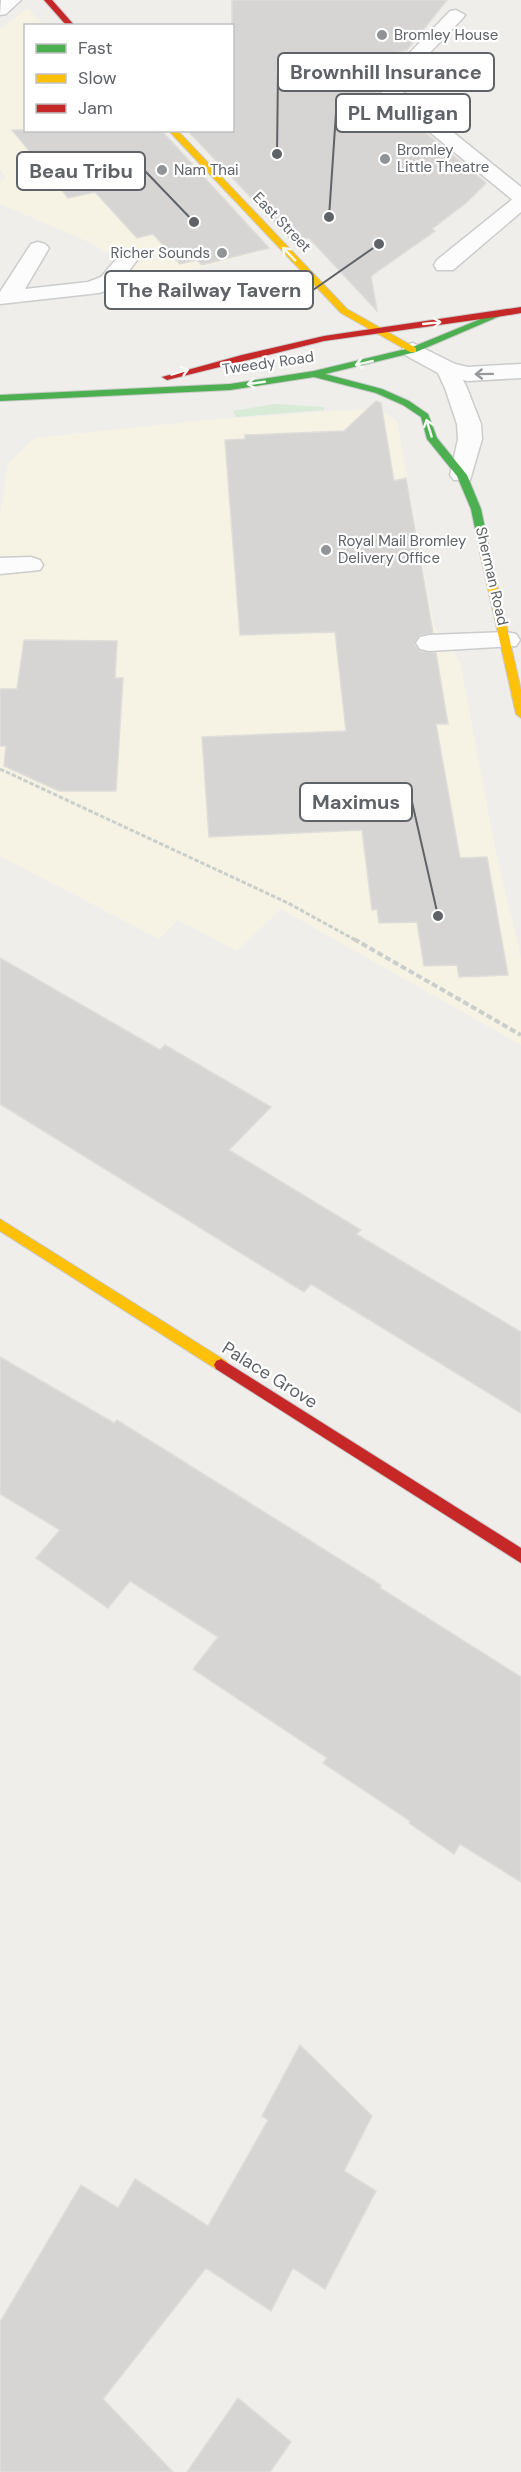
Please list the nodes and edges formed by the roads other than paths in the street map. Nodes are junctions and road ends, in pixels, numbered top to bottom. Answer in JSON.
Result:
{"nodes":[{"id":1,"x":12,"y":0,"type":"edge"},
{"id":2,"x":48,"y":0,"type":"edge"},
{"id":3,"x":0,"y":10,"type":"edge"},
{"id":4,"x":456,"y":15,"type":"dead end"},
{"id":5,"x":70,"y":24,"type":"edge"},
{"id":6,"x":174,"y":132,"type":"edge"},
{"id":7,"x":521,"y":196,"type":"edge"},
{"id":8,"x":521,"y":202,"type":"edge"},
{"id":9,"x":38,"y":248,"type":"dead end"},
{"id":10,"x":126,"y":260,"type":"dead end"},
{"id":11,"x":445,"y":265,"type":"dead end"},
{"id":12,"x":4,"y":297,"type":"edge"},
{"id":13,"x":521,"y":310,"type":"edge"},
{"id":14,"x":496,"y":316,"type":"junction"},
{"id":15,"x":374,"y":330,"type":"junction"},
{"id":16,"x":413,"y":350,"type":"junction"},
{"id":17,"x":447,"y":369,"type":"junction"},
{"id":18,"x":521,"y":371,"type":"edge"},
{"id":19,"x":314,"y":374,"type":"junction"},
{"id":20,"x":124,"y":390,"type":"junction"},
{"id":21,"x":0,"y":398,"type":"edge"},
{"id":22,"x":462,"y":475,"type":"junction"},
{"id":23,"x":31,"y":565,"type":"dead end"},
{"id":24,"x":0,"y":566,"type":"edge"},
{"id":25,"x":507,"y":640,"type":"junction"},
{"id":26,"x":429,"y":644,"type":"dead end"},
{"id":27,"x":521,"y":714,"type":"edge"},
{"id":28,"x":0,"y":1224,"type":"edge"},
{"id":29,"x":521,"y":1556,"type":"edge"}],
"edges":[{"from":1,"to":3,"type":"street"},
{"from":2,"to":5,"type":"street"},
{"from":4,"to":7,"type":"street"},
{"from":15,"to":6,"type":"street","name":"East Street","one_way":true},
{"from":8,"to":11,"type":"street"},
{"from":9,"to":12,"type":"street"},
{"from":10,"to":12,"type":"street"},
{"from":13,"to":14,"type":"street","name":"Tweedy Road"},
{"from":15,"to":14,"type":"street","name":"Tweedy Road","one_way":true},
{"from":14,"to":16,"type":"street","name":"Tweedy Road"},
{"from":15,"to":16,"type":"street"},
{"from":20,"to":15,"type":"street","name":"Tweedy Road","one_way":true},
{"from":16,"to":17,"type":"street"},
{"from":16,"to":19,"type":"street","name":"Tweedy Road","one_way":true},
{"from":18,"to":17,"type":"street","one_way":true},
{"from":17,"to":22,"type":"street"},
{"from":19,"to":20,"type":"street","name":"Tweedy Road","one_way":true},
{"from":22,"to":19,"type":"street","name":"Sherman Road","one_way":true},
{"from":20,"to":21,"type":"street","name":"Tweedy Road"},
{"from":22,"to":25,"type":"street","name":"Sherman Road"},
{"from":23,"to":24,"type":"street"},
{"from":25,"to":26,"type":"street"},
{"from":25,"to":27,"type":"street","name":"Sherman Road"},
{"from":28,"to":29,"type":"street","name":"Palace Grove"}]}
